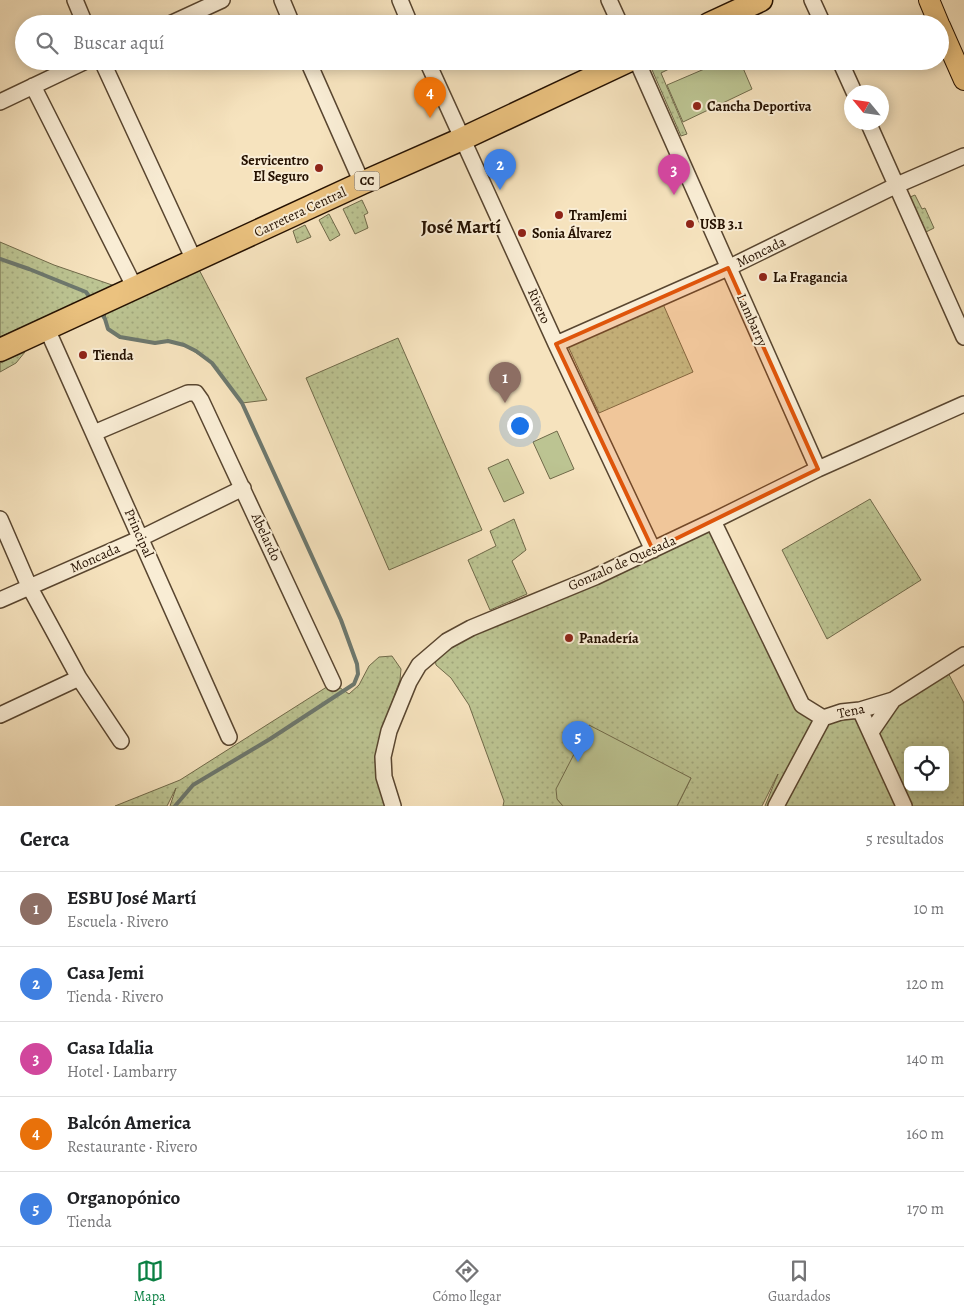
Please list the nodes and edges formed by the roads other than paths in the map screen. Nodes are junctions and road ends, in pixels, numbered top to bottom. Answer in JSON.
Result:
{"nodes":[{"id":1,"x":75,"y":0,"type":"edge"},
{"id":2,"x":222,"y":0,"type":"edge"},
{"id":3,"x":282,"y":0,"type":"edge"},
{"id":4,"x":400,"y":0,"type":"edge"},
{"id":5,"x":608,"y":0,"type":"edge"},
{"id":6,"x":761,"y":0,"type":"edge"},
{"id":7,"x":812,"y":0,"type":"edge"},
{"id":8,"x":928,"y":0,"type":"edge"},
{"id":9,"x":81,"y":15,"type":"edge"},
{"id":10,"x":190,"y":15,"type":"edge"},
{"id":11,"x":288,"y":15,"type":"edge"},
{"id":12,"x":406,"y":15,"type":"edge"},
{"id":13,"x":616,"y":15,"type":"edge"},
{"id":14,"x":728,"y":15,"type":"edge"},
{"id":15,"x":819,"y":15,"type":"edge"},
{"id":16,"x":935,"y":15,"type":"edge"},
{"id":17,"x":949,"y":46,"type":"edge"},
{"id":18,"x":67,"y":70,"type":"edge"},
{"id":19,"x":106,"y":70,"type":"edge"},
{"id":20,"x":312,"y":70,"type":"edge"},
{"id":21,"x":431,"y":70,"type":"edge"},
{"id":22,"x":609,"y":70,"type":"edge"},
{"id":23,"x":641,"y":70,"type":"edge"},
{"id":24,"x":844,"y":70,"type":"edge"},
{"id":25,"x":964,"y":80,"type":"edge"},
{"id":26,"x":851,"y":85,"type":"edge"},
{"id":27,"x":33,"y":86,"type":"junction"},
{"id":28,"x":0,"y":102,"type":"edge"},
{"id":29,"x":872,"y":130,"type":"edge"},
{"id":30,"x":462,"y":139,"type":"junction"},
{"id":31,"x":964,"y":156,"type":"edge"},
{"id":32,"x":362,"y":183,"type":"junction"},
{"id":33,"x":897,"y":185,"type":"junction"},
{"id":34,"x":194,"y":260,"type":"junction"},
{"id":35,"x":728,"y":268,"type":"junction"},
{"id":36,"x":135,"y":288,"type":"junction"},
{"id":37,"x":47,"y":329,"type":"junction"},
{"id":38,"x":964,"y":337,"type":"edge"},
{"id":39,"x":556,"y":344,"type":"junction"},
{"id":40,"x":0,"y":350,"type":"edge"},
{"id":41,"x":964,"y":404,"type":"edge"},
{"id":42,"x":94,"y":433,"type":"junction"},
{"id":43,"x":818,"y":469,"type":"junction"},
{"id":44,"x":243,"y":488,"type":"junction"},
{"id":45,"x":0,"y":519,"type":"edge"},
{"id":46,"x":713,"y":522,"type":"junction"},
{"id":47,"x":141,"y":538,"type":"junction"},
{"id":48,"x":653,"y":550,"type":"junction"},
{"id":49,"x":29,"y":586,"type":"junction"},
{"id":50,"x":0,"y":600,"type":"edge"},
{"id":51,"x":964,"y":655,"type":"edge"},
{"id":52,"x":79,"y":678,"type":"junction"},
{"id":53,"x":334,"y":683,"type":"dead end"},
{"id":54,"x":893,"y":700,"type":"junction"},
{"id":55,"x":860,"y":710,"type":"junction"},
{"id":56,"x":0,"y":714,"type":"edge"},
{"id":57,"x":823,"y":718,"type":"junction"},
{"id":58,"x":871,"y":732,"type":"junction"},
{"id":59,"x":229,"y":737,"type":"dead end"},
{"id":60,"x":121,"y":741,"type":"dead end"},
{"id":61,"x":393,"y":806,"type":"edge"},
{"id":62,"x":776,"y":806,"type":"edge"},
{"id":63,"x":904,"y":806,"type":"edge"}],
"edges":[{"from":1,"to":9,"type":"street"},
{"from":2,"to":10,"type":"street"},
{"from":3,"to":11,"type":"street"},
{"from":4,"to":12,"type":"street"},
{"from":5,"to":13,"type":"street"},
{"from":6,"to":14,"type":"highway"},
{"from":7,"to":15,"type":"street"},
{"from":8,"to":16,"type":"main road"},
{"from":17,"to":25,"type":"main road"},
{"from":18,"to":27,"type":"street"},
{"from":19,"to":34,"type":"street"},
{"from":20,"to":32,"type":"street"},
{"from":21,"to":30,"type":"street","name":"Rivero"},
{"from":22,"to":30,"type":"highway","name":"Carretera Central","number":"CC"},
{"from":23,"to":35,"type":"street","name":"Lambarry"},
{"from":24,"to":26,"type":"street"},
{"from":27,"to":28,"type":"street"},
{"from":27,"to":36,"type":"street"},
{"from":29,"to":33,"type":"street"},
{"from":30,"to":32,"type":"highway","name":"Carretera Central","number":"CC"},
{"from":30,"to":39,"type":"street","name":"Rivero"},
{"from":31,"to":33,"type":"street","name":"Moncada"},
{"from":32,"to":34,"type":"highway","name":"Carretera Central","number":"CC"},
{"from":33,"to":35,"type":"street","name":"Moncada"},
{"from":33,"to":38,"type":"street"},
{"from":34,"to":36,"type":"highway","name":"Carretera Central","number":"CC"},
{"from":35,"to":39,"type":"street","name":"Moncada"},
{"from":35,"to":43,"type":"street","name":"Lambarry"},
{"from":36,"to":37,"type":"highway","name":"Carretera Central","number":"CC"},
{"from":37,"to":40,"type":"highway","name":"Carretera Central","number":"CC"},
{"from":37,"to":42,"type":"street","name":"Principal"},
{"from":39,"to":48,"type":"street","name":"Rivero"},
{"from":41,"to":43,"type":"street","name":"Gonzalo de Quesada"},
{"from":42,"to":44,"type":"street","name":"Abelardo"},
{"from":42,"to":47,"type":"street","name":"Principal"},
{"from":43,"to":46,"type":"street","name":"Gonzalo de Quesada"},
{"from":44,"to":47,"type":"street","name":"Moncada"},
{"from":44,"to":53,"type":"street","name":"Abelardo"},
{"from":45,"to":49,"type":"street"},
{"from":46,"to":48,"type":"street","name":"Gonzalo de Quesada"},
{"from":46,"to":57,"type":"street"},
{"from":47,"to":49,"type":"street","name":"Moncada"},
{"from":47,"to":59,"type":"street","name":"Principal"},
{"from":48,"to":61,"type":"street","name":"Gonzalo de Quesada"},
{"from":49,"to":50,"type":"street","name":"Moncada"},
{"from":49,"to":52,"type":"street"},
{"from":51,"to":54,"type":"street","name":"Tena"},
{"from":52,"to":56,"type":"street"},
{"from":52,"to":60,"type":"street"},
{"from":54,"to":55,"type":"street","name":"Tena"},
{"from":54,"to":58,"type":"street"},
{"from":55,"to":57,"type":"street","name":"Tena"},
{"from":55,"to":58,"type":"street"},
{"from":57,"to":62,"type":"street","name":"Tena"},
{"from":58,"to":63,"type":"street"}]}
